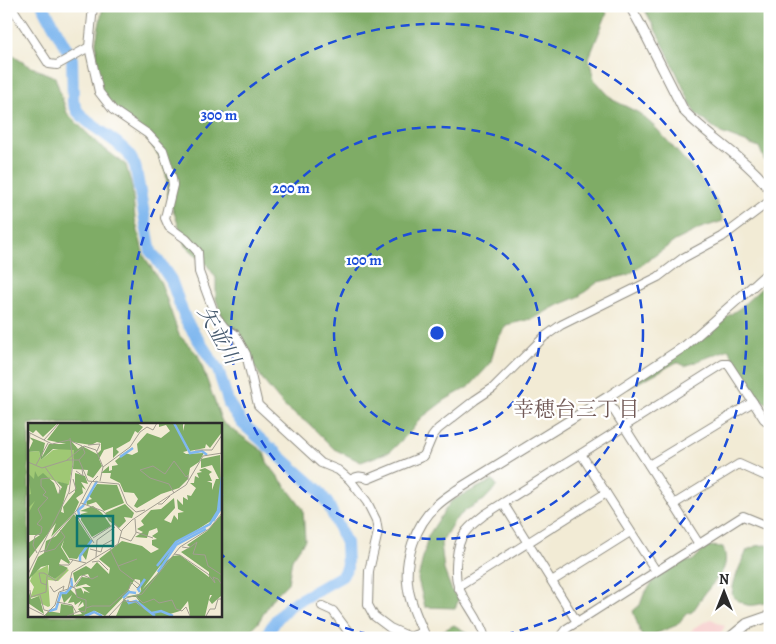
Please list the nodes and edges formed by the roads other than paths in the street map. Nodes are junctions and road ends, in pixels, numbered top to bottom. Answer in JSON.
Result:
{"nodes":[{"id":1,"x":10,"y":6,"type":"edge"},
{"id":2,"x":93,"y":6,"type":"edge"},
{"id":3,"x":630,"y":6,"type":"edge"},
{"id":4,"x":89,"y":47,"type":"junction"},
{"id":5,"x":770,"y":190,"type":"edge"},
{"id":6,"x":770,"y":201,"type":"edge"},
{"id":7,"x":770,"y":271,"type":"edge"},
{"id":8,"x":606,"y":398,"type":"junction"},
{"id":9,"x":753,"y":402,"type":"junction"},
{"id":10,"x":770,"y":424,"type":"edge"},
{"id":11,"x":625,"y":427,"type":"junction"},
{"id":12,"x":581,"y":454,"type":"junction"},
{"id":13,"x":649,"y":465,"type":"junction"},
{"id":14,"x":770,"y":478,"type":"edge"},
{"id":15,"x":350,"y":480,"type":"junction"},
{"id":16,"x":606,"y":493,"type":"junction"},
{"id":17,"x":503,"y":503,"type":"junction"},
{"id":18,"x":674,"y":504,"type":"junction"},
{"id":19,"x":770,"y":527,"type":"edge"},
{"id":20,"x":630,"y":532,"type":"junction"},
{"id":21,"x":527,"y":542,"type":"junction"},
{"id":22,"x":699,"y":544,"type":"junction"},
{"id":23,"x":656,"y":571,"type":"junction"},
{"id":24,"x":552,"y":581,"type":"junction"},
{"id":25,"x":458,"y":587,"type":"junction"},
{"id":26,"x":322,"y":606,"type":"dead end"},
{"id":27,"x":770,"y":616,"type":"edge"},
{"id":28,"x":577,"y":622,"type":"junction"},
{"id":29,"x":424,"y":635,"type":"edge"},
{"id":30,"x":353,"y":638,"type":"edge"},
{"id":31,"x":485,"y":638,"type":"edge"},
{"id":32,"x":559,"y":638,"type":"edge"},
{"id":33,"x":730,"y":638,"type":"edge"}],
"edges":[{"from":1,"to":4,"type":"street"},
{"from":2,"to":4,"type":"street"},
{"from":3,"to":5,"type":"street"},
{"from":4,"to":15,"type":"street"},
{"from":6,"to":15,"type":"street"},
{"from":7,"to":8,"type":"street"},
{"from":8,"to":11,"type":"street"},
{"from":8,"to":29,"type":"street"},
{"from":9,"to":10,"type":"street"},
{"from":9,"to":11,"type":"street"},
{"from":9,"to":13,"type":"street"},
{"from":11,"to":12,"type":"street"},
{"from":11,"to":13,"type":"street"},
{"from":12,"to":16,"type":"street"},
{"from":12,"to":17,"type":"street"},
{"from":13,"to":18,"type":"street"},
{"from":14,"to":18,"type":"street"},
{"from":15,"to":29,"type":"street"},
{"from":16,"to":20,"type":"street"},
{"from":16,"to":21,"type":"street"},
{"from":17,"to":21,"type":"street"},
{"from":17,"to":25,"type":"street"},
{"from":18,"to":22,"type":"street"},
{"from":19,"to":22,"type":"street"},
{"from":20,"to":23,"type":"street"},
{"from":20,"to":24,"type":"street"},
{"from":21,"to":24,"type":"street"},
{"from":21,"to":25,"type":"street"},
{"from":22,"to":23,"type":"street"},
{"from":23,"to":28,"type":"street"},
{"from":24,"to":28,"type":"street"},
{"from":25,"to":31,"type":"street"},
{"from":26,"to":30,"type":"street"},
{"from":27,"to":33,"type":"main road"},
{"from":28,"to":32,"type":"street"}]}
